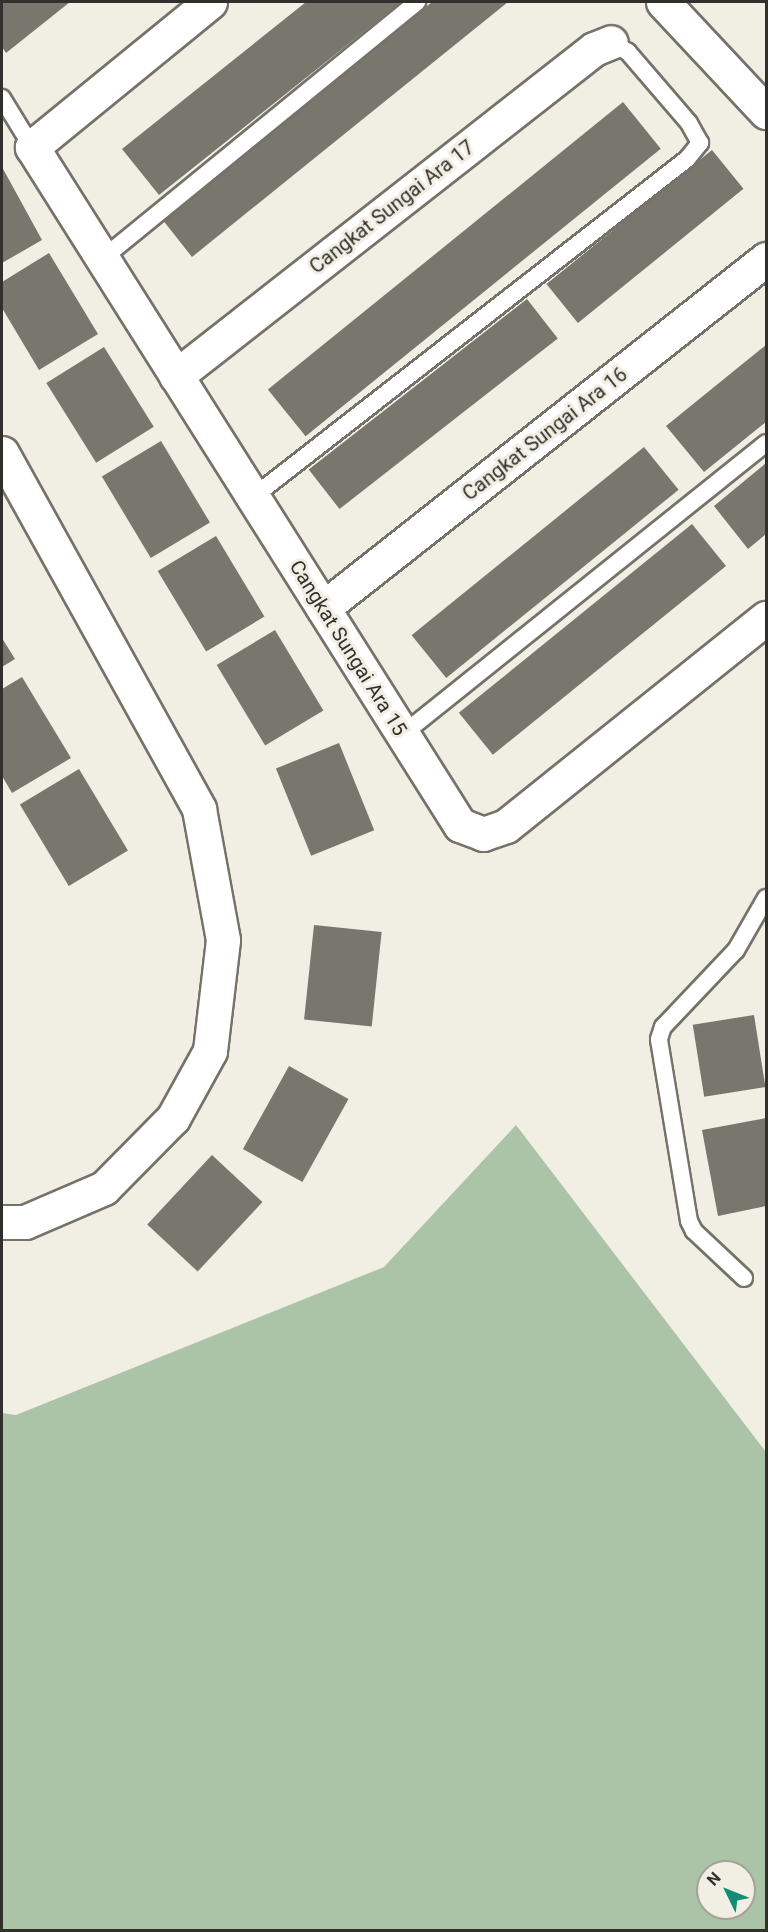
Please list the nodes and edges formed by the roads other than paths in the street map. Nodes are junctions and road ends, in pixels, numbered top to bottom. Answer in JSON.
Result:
{"nodes":[{"id":1,"x":210,"y":2,"type":"edge"},
{"id":2,"x":417,"y":2,"type":"edge"},
{"id":3,"x":663,"y":2,"type":"edge"},
{"id":4,"x":611,"y":42,"type":"joint"},
{"id":5,"x":2,"y":98,"type":"edge"},
{"id":6,"x":765,"y":107,"type":"edge"},
{"id":7,"x":32,"y":147,"type":"junction"},
{"id":8,"x":102,"y":259,"type":"junction"},
{"id":9,"x":766,"y":259,"type":"edge"},
{"id":10,"x":176,"y":376,"type":"junction"},
{"id":11,"x":766,"y":443,"type":"edge"},
{"id":12,"x":2,"y":453,"type":"edge"},
{"id":13,"x":253,"y":497,"type":"junction"},
{"id":14,"x":323,"y":608,"type":"junction"},
{"id":15,"x":766,"y":618,"type":"edge"},
{"id":16,"x":403,"y":734,"type":"junction"},
{"id":17,"x":766,"y":898,"type":"edge"},
{"id":18,"x":2,"y":1222,"type":"edge"},
{"id":19,"x":744,"y":1278,"type":"dead end"}],
"edges":[{"from":1,"to":7,"type":"street"},
{"from":2,"to":8,"type":"lane"},
{"from":3,"to":6,"type":"street"},
{"from":4,"to":10,"type":"street","name":"Cangkat Sungai Ara 17"},
{"from":4,"to":13,"type":"lane"},
{"from":5,"to":7,"type":"lane"},
{"from":7,"to":8,"type":"street","name":"Cangkat Sungai Ara 15"},
{"from":8,"to":10,"type":"street","name":"Cangkat Sungai Ara 15"},
{"from":9,"to":14,"type":"street","name":"Cangkat Sungai Ara 16"},
{"from":10,"to":13,"type":"street","name":"Cangkat Sungai Ara 15"},
{"from":11,"to":16,"type":"lane"},
{"from":12,"to":18,"type":"street"},
{"from":13,"to":14,"type":"street","name":"Cangkat Sungai Ara 15"},
{"from":14,"to":16,"type":"street","name":"Cangkat Sungai Ara 15"},
{"from":15,"to":16,"type":"street","name":"Cangkat Sungai Ara 15"},
{"from":17,"to":19,"type":"lane"}]}
